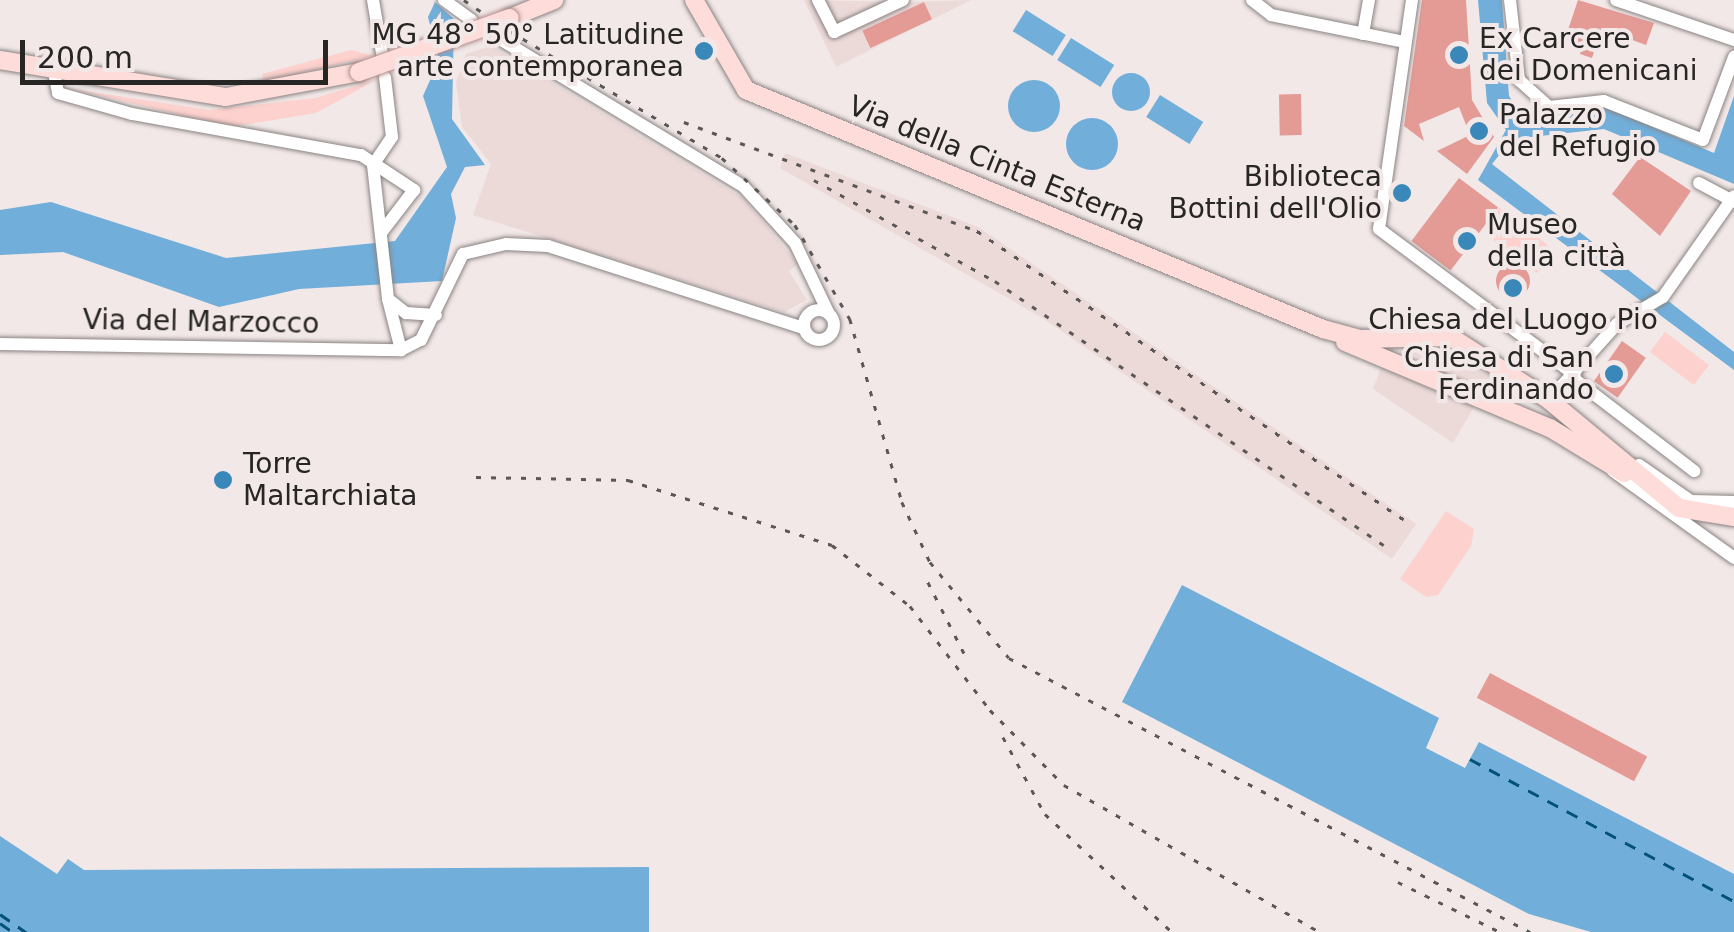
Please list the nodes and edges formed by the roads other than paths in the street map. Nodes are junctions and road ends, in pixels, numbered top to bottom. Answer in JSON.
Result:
{"nodes":[{"id":1,"x":373,"y":0,"type":"edge"},
{"id":2,"x":444,"y":0,"type":"edge"},
{"id":3,"x":694,"y":0,"type":"edge"},
{"id":4,"x":818,"y":0,"type":"edge"},
{"id":5,"x":903,"y":0,"type":"edge"},
{"id":6,"x":1252,"y":0,"type":"edge"},
{"id":7,"x":1274,"y":0,"type":"edge"},
{"id":8,"x":1368,"y":0,"type":"edge"},
{"id":9,"x":1412,"y":0,"type":"edge"},
{"id":10,"x":1510,"y":0,"type":"edge"},
{"id":11,"x":553,"y":1,"type":"edge"},
{"id":12,"x":1623,"y":1,"type":"edge"},
{"id":13,"x":1271,"y":15,"type":"junction"},
{"id":14,"x":472,"y":20,"type":"dead end"},
{"id":15,"x":1363,"y":34,"type":"junction"},
{"id":16,"x":495,"y":36,"type":"dead end"},
{"id":17,"x":1734,"y":40,"type":"edge"},
{"id":18,"x":1405,"y":42,"type":"junction"},
{"id":19,"x":382,"y":53,"type":"dead end"},
{"id":20,"x":1734,"y":57,"type":"edge"},
{"id":21,"x":0,"y":60,"type":"edge"},
{"id":22,"x":54,"y":72,"type":"junction"},
{"id":23,"x":385,"y":77,"type":"dead end"},
{"id":24,"x":372,"y":165,"type":"junction"},
{"id":25,"x":1699,"y":183,"type":"dead end"},
{"id":26,"x":1733,"y":200,"type":"edge"},
{"id":27,"x":381,"y":234,"type":"junction"},
{"id":28,"x":815,"y":282,"type":"junction"},
{"id":29,"x":387,"y":292,"type":"junction"},
{"id":30,"x":811,"y":312,"type":"junction"},
{"id":31,"x":829,"y":314,"type":"junction"},
{"id":32,"x":436,"y":315,"type":"junction"},
{"id":33,"x":804,"y":328,"type":"junction"},
{"id":34,"x":1323,"y":329,"type":"junction"},
{"id":35,"x":1386,"y":336,"type":"junction"},
{"id":36,"x":0,"y":344,"type":"edge"},
{"id":37,"x":401,"y":350,"type":"junction"},
{"id":38,"x":1382,"y":358,"type":"junction"},
{"id":39,"x":1574,"y":377,"type":"junction"},
{"id":40,"x":1553,"y":403,"type":"junction"},
{"id":41,"x":1593,"y":434,"type":"junction"},
{"id":42,"x":1595,"y":458,"type":"junction"},
{"id":43,"x":1694,"y":471,"type":"dead end"},
{"id":44,"x":1650,"y":486,"type":"junction"},
{"id":45,"x":1734,"y":502,"type":"edge"},
{"id":46,"x":1734,"y":517,"type":"edge"},
{"id":47,"x":1734,"y":558,"type":"edge"}],
"edges":[{"from":1,"to":19,"type":"street"},
{"from":2,"to":14,"type":"street"},
{"from":3,"to":34,"type":"main road","name":"Via della Cinta Esterna"},
{"from":4,"to":5,"type":"street"},
{"from":6,"to":13,"type":"street"},
{"from":7,"to":13,"type":"street"},
{"from":8,"to":15,"type":"street"},
{"from":9,"to":18,"type":"street"},
{"from":10,"to":20,"type":"street"},
{"from":11,"to":22,"type":"main road","bridge":true},
{"from":12,"to":17,"type":"street"},
{"from":13,"to":15,"type":"street"},
{"from":15,"to":18,"type":"street"},
{"from":16,"to":28,"type":"street"},
{"from":18,"to":39,"type":"street"},
{"from":21,"to":22,"type":"main road"},
{"from":22,"to":24,"type":"street"},
{"from":23,"to":24,"type":"street"},
{"from":24,"to":27,"type":"street"},
{"from":24,"to":27,"type":"street"},
{"from":25,"to":26,"type":"street"},
{"from":26,"to":39,"type":"street"},
{"from":27,"to":29,"type":"street"},
{"from":28,"to":30,"type":"street"},
{"from":28,"to":31,"type":"street"},
{"from":29,"to":32,"type":"street"},
{"from":29,"to":37,"type":"street"},
{"from":30,"to":31,"type":"street"},
{"from":30,"to":33,"type":"street"},
{"from":31,"to":33,"type":"street"},
{"from":32,"to":33,"type":"street"},
{"from":32,"to":37,"type":"street"},
{"from":34,"to":35,"type":"main road","name":"Via della Cinta Esterna"},
{"from":34,"to":38,"type":"main road","name":"Via della Cinta Esterna"},
{"from":35,"to":38,"type":"street"},
{"from":35,"to":40,"type":"main road","name":"Via della Cinta Esterna"},
{"from":36,"to":37,"type":"street","name":"Via del Marzocco"},
{"from":38,"to":42,"type":"main road","name":"Via della Cinta Esterna"},
{"from":39,"to":40,"type":"street"},
{"from":39,"to":43,"type":"street"},
{"from":40,"to":41,"type":"main road","name":"Via della Cinta Esterna"},
{"from":41,"to":44,"type":"main road","name":"Via della Cinta Esterna"},
{"from":41,"to":45,"type":"street","name":"Via della Cinta Esterna"},
{"from":42,"to":44,"type":"main road","name":"Via della Cinta Esterna"},
{"from":42,"to":47,"type":"street","name":"Via della Cinta Esterna"},
{"from":44,"to":46,"type":"main road","name":"Via della Cinta Esterna"}]}
